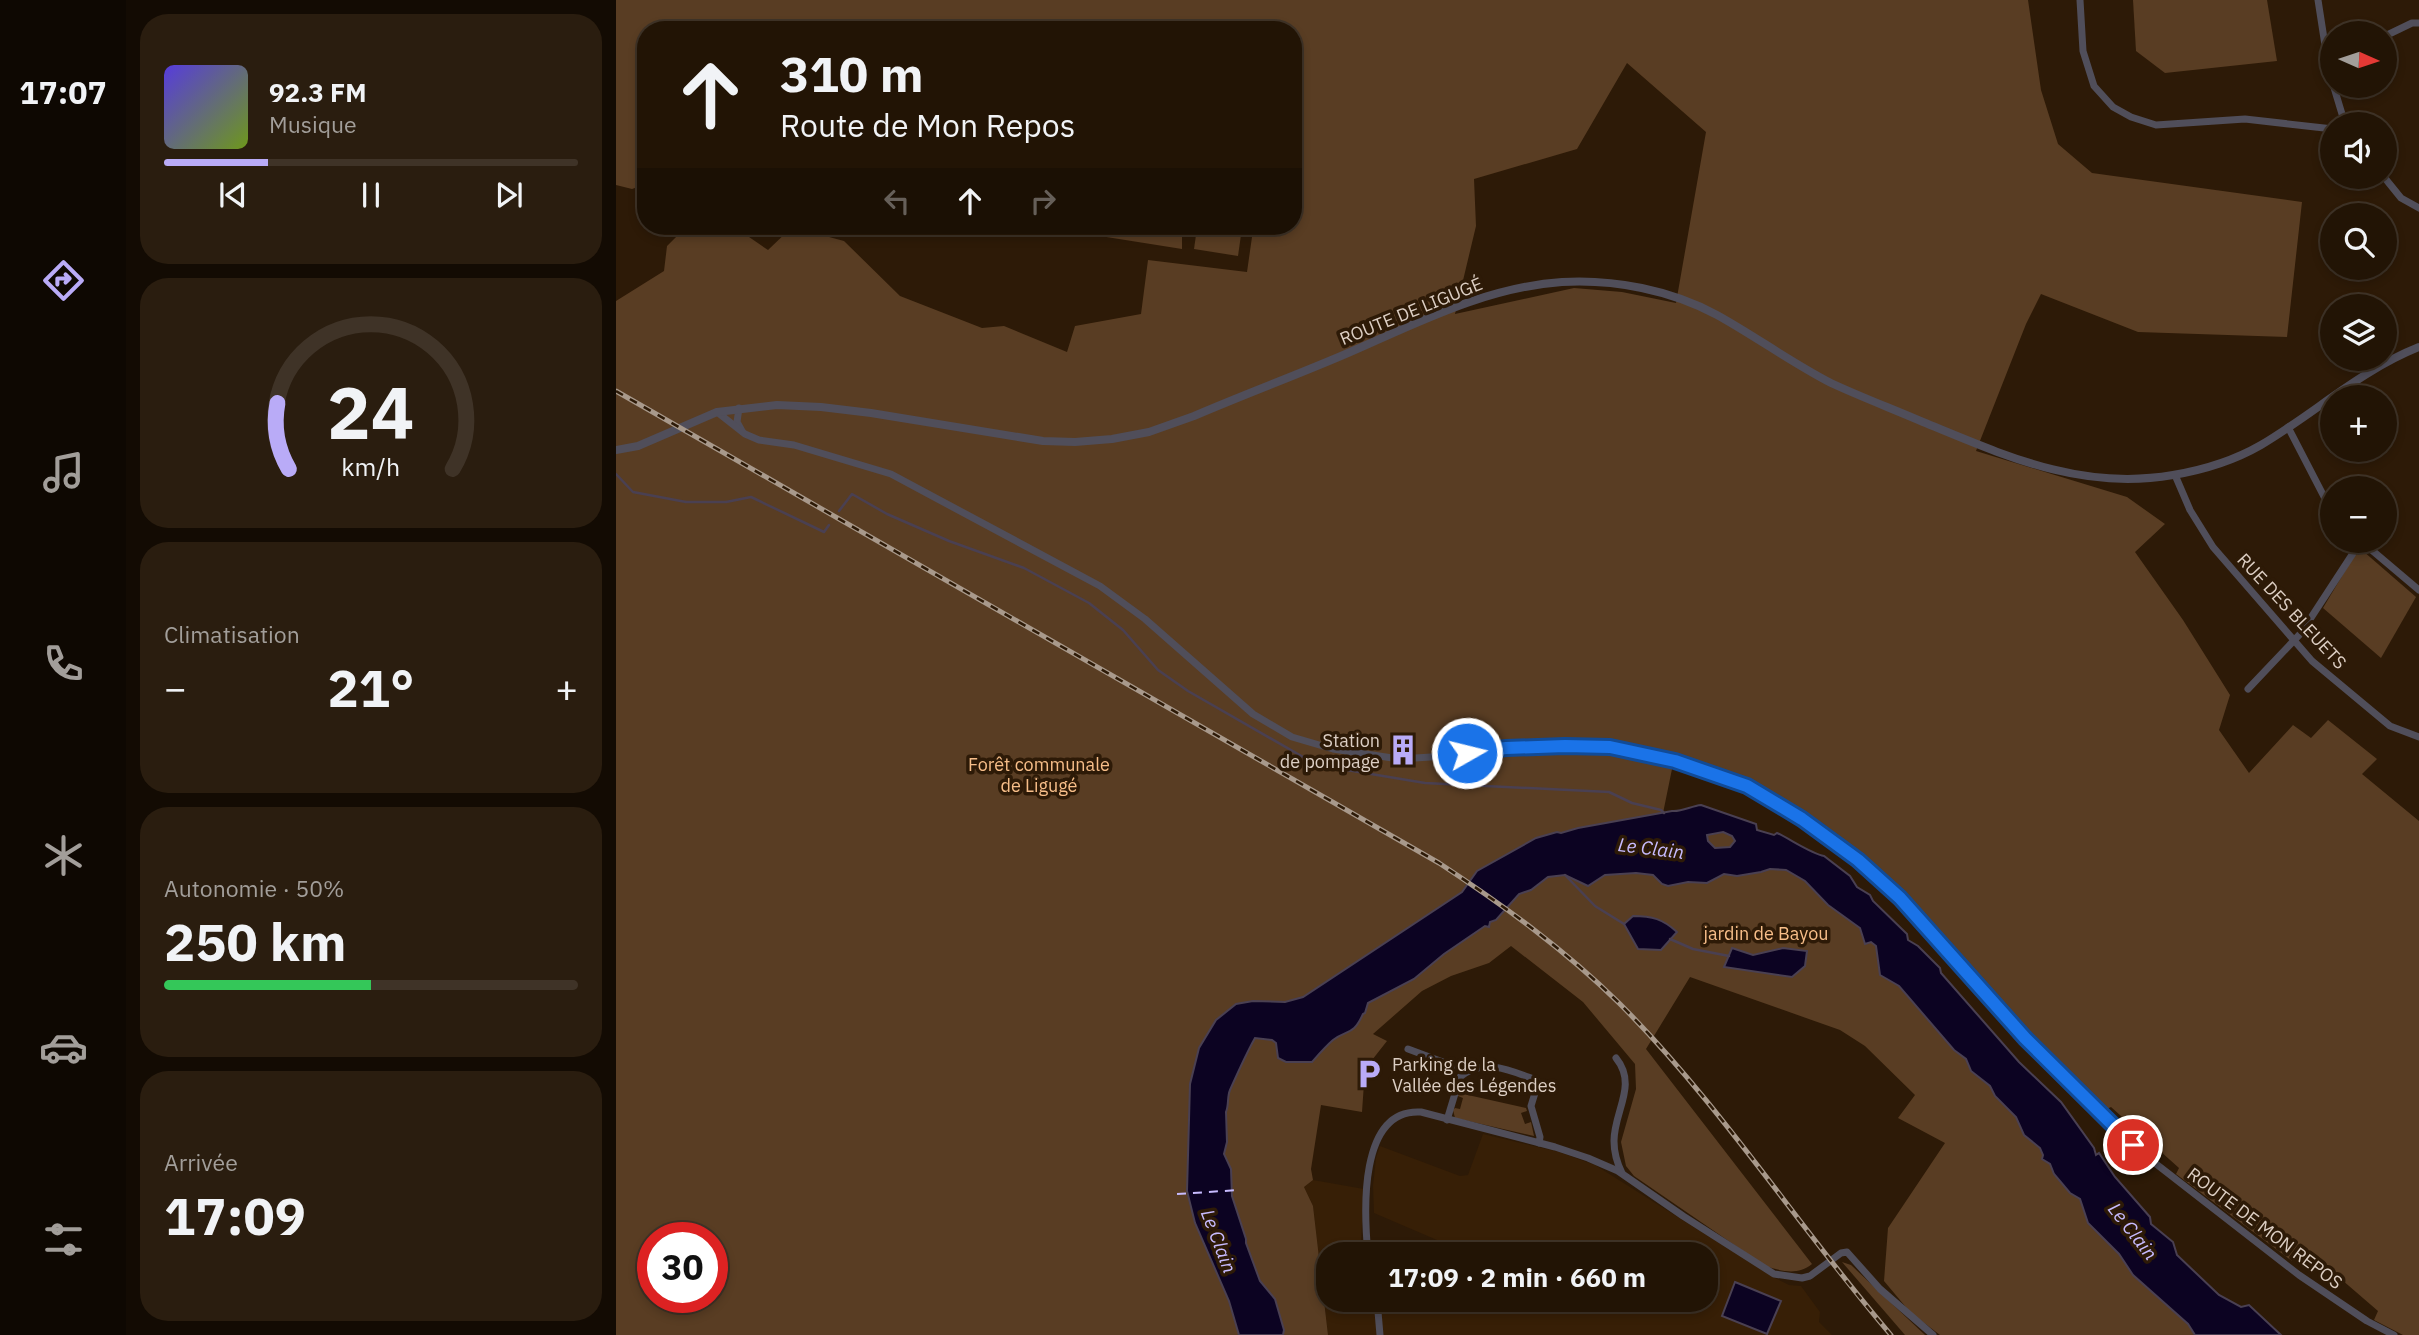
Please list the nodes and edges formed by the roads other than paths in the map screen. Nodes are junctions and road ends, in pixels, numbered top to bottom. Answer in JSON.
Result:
{"nodes":[{"id":1,"x":2080,"y":0,"type":"edge"},
{"id":2,"x":2318,"y":0,"type":"edge"},
{"id":3,"x":2419,"y":23,"type":"edge"},
{"id":4,"x":2398,"y":30,"type":"edge"},
{"id":5,"x":2341,"y":112,"type":"edge"},
{"id":6,"x":2320,"y":128,"type":"edge"},
{"id":7,"x":2393,"y":189,"type":"edge"},
{"id":8,"x":2419,"y":208,"type":"edge"},
{"id":9,"x":2419,"y":347,"type":"edge"},
{"id":10,"x":740,"y":408,"type":"junction"},
{"id":11,"x":717,"y":412,"type":"junction"},
{"id":12,"x":2288,"y":427,"type":"junction"},
{"id":13,"x":745,"y":434,"type":"junction"},
{"id":14,"x":616,"y":450,"type":"edge"},
{"id":15,"x":2175,"y":475,"type":"junction"},
{"id":16,"x":2320,"y":489,"type":"edge"},
{"id":17,"x":2353,"y":553,"type":"edge"},
{"id":18,"x":2375,"y":553,"type":"edge"},
{"id":19,"x":2419,"y":590,"type":"edge"},
{"id":20,"x":2294,"y":640,"type":"junction"},
{"id":21,"x":2248,"y":689,"type":"dead end"},
{"id":22,"x":2419,"y":737,"type":"edge"},
{"id":23,"x":1408,"y":1049,"type":"dead end"},
{"id":24,"x":1616,"y":1058,"type":"dead end"},
{"id":25,"x":1465,"y":1073,"type":"junction"},
{"id":26,"x":1447,"y":1120,"type":"junction"},
{"id":27,"x":1539,"y":1143,"type":"junction"},
{"id":28,"x":1622,"y":1174,"type":"junction"},
{"id":29,"x":1367,"y":1242,"type":"edge"},
{"id":30,"x":1378,"y":1312,"type":"edge"},
{"id":31,"x":1380,"y":1335,"type":"edge"},
{"id":32,"x":1933,"y":1335,"type":"edge"},
{"id":33,"x":2394,"y":1335,"type":"edge"}],
"edges":[{"from":1,"to":6,"type":"street"},
{"from":2,"to":5,"type":"street"},
{"from":3,"to":4,"type":"street"},
{"from":7,"to":8,"type":"street"},
{"from":9,"to":12,"type":"street","name":"ROUTE DE LIGUGÉ"},
{"from":10,"to":11,"type":"street","name":"ROUTE DE LIGUGÉ"},
{"from":10,"to":13,"type":"street"},
{"from":10,"to":15,"type":"street","name":"ROUTE DE LIGUGÉ"},
{"from":11,"to":13,"type":"street"},
{"from":11,"to":14,"type":"street","name":"ROUTE DE LIGUGÉ"},
{"from":12,"to":15,"type":"street","name":"ROUTE DE LIGUGÉ"},
{"from":12,"to":16,"type":"street"},
{"from":13,"to":33,"type":"street","name":"ROUTE DE MON REPOS"},
{"from":15,"to":20,"type":"street","name":"RUE DES BLEUETS"},
{"from":17,"to":20,"type":"street"},
{"from":18,"to":19,"type":"street"},
{"from":20,"to":21,"type":"street"},
{"from":20,"to":22,"type":"street","name":"RUE DES BLEUETS"},
{"from":23,"to":25,"type":"street"},
{"from":24,"to":28,"type":"street"},
{"from":25,"to":26,"type":"street"},
{"from":25,"to":27,"type":"street"},
{"from":26,"to":27,"type":"street"},
{"from":26,"to":29,"type":"street"},
{"from":27,"to":28,"type":"street"},
{"from":28,"to":32,"type":"street"},
{"from":30,"to":31,"type":"street"}]}
